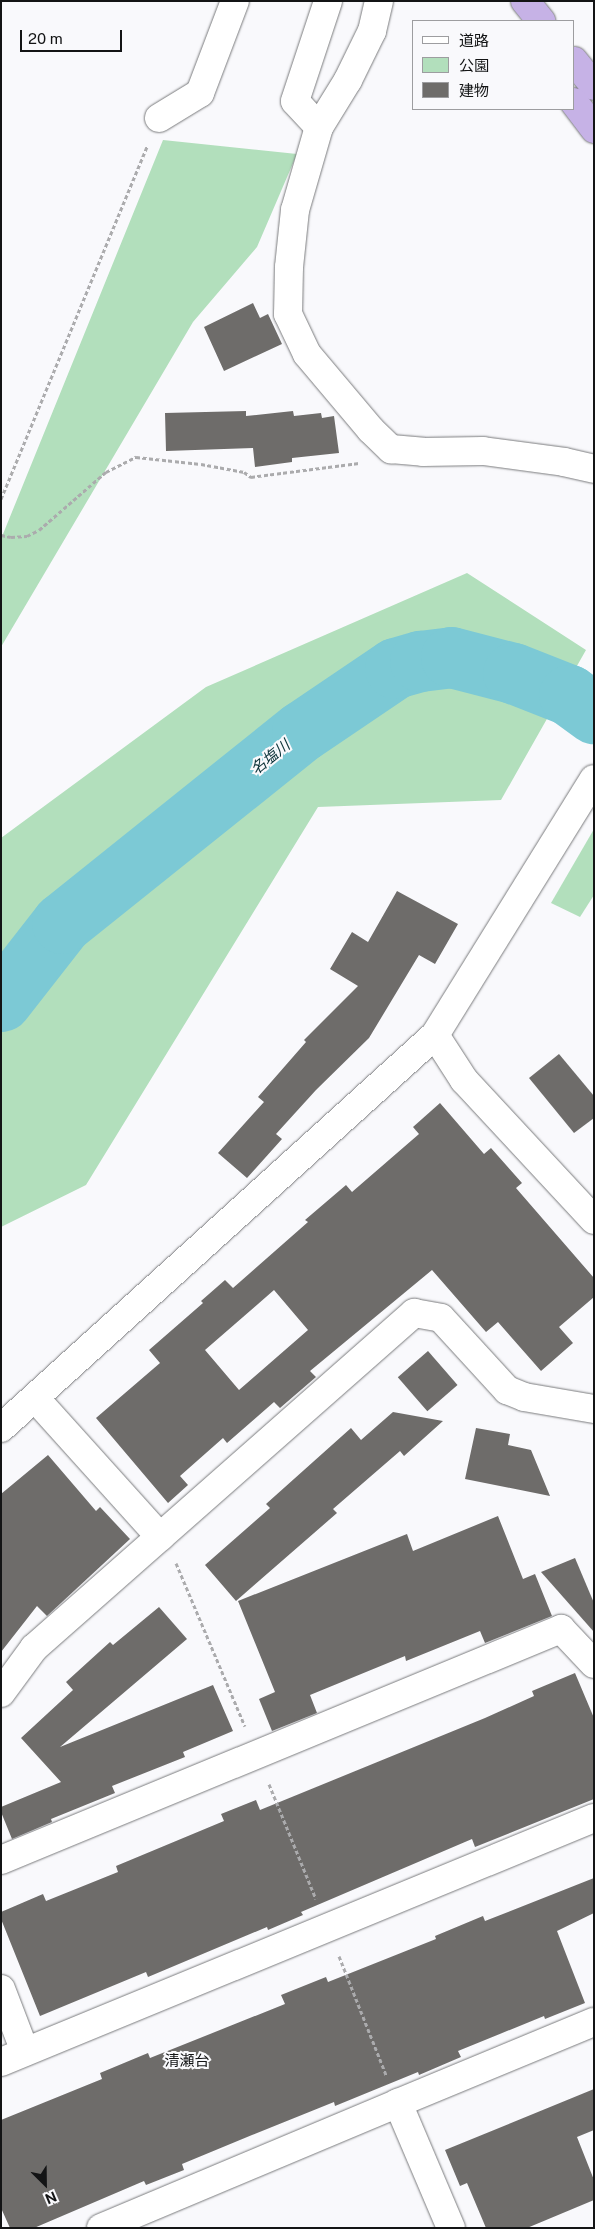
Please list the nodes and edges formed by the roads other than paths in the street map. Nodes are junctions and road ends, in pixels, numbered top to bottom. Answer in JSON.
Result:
{"nodes":[{"id":1,"x":235,"y":1,"type":"edge"},
{"id":2,"x":328,"y":1,"type":"edge"},
{"id":3,"x":379,"y":1,"type":"edge"},
{"id":4,"x":512,"y":1,"type":"edge"},
{"id":5,"x":525,"y":1,"type":"edge"},
{"id":6,"x":522,"y":20,"type":"edge"},
{"id":7,"x":541,"y":20,"type":"edge"},
{"id":8,"x":575,"y":62,"type":"edge"},
{"id":9,"x":594,"y":86,"type":"edge"},
{"id":10,"x":575,"y":103,"type":"edge"},
{"id":11,"x":159,"y":118,"type":"road end"},
{"id":12,"x":319,"y":127,"type":"junction"},
{"id":13,"x":594,"y":129,"type":"edge"},
{"id":14,"x":594,"y":469,"type":"edge"},
{"id":15,"x":594,"y":779,"type":"edge"},
{"id":16,"x":435,"y":1035,"type":"junction"},
{"id":17,"x":594,"y":1220,"type":"edge"},
{"id":18,"x":35,"y":1398,"type":"junction"},
{"id":19,"x":594,"y":1409,"type":"edge"},
{"id":20,"x":1,"y":1428,"type":"edge"},
{"id":21,"x":166,"y":1547,"type":"junction"},
{"id":22,"x":594,"y":1664,"type":"edge"},
{"id":23,"x":1,"y":1693,"type":"edge"},
{"id":24,"x":594,"y":1818,"type":"edge"},
{"id":25,"x":1,"y":1860,"type":"edge"},
{"id":26,"x":1,"y":1989,"type":"edge"},
{"id":27,"x":594,"y":2022,"type":"edge"},
{"id":28,"x":13,"y":2057,"type":"edge"},
{"id":29,"x":398,"y":2103,"type":"junction"},
{"id":30,"x":101,"y":2228,"type":"edge"},
{"id":31,"x":451,"y":2228,"type":"edge"}],
"edges":[{"from":1,"to":11,"type":"street"},
{"from":2,"to":12,"type":"street"},
{"from":3,"to":12,"type":"street"},
{"from":4,"to":6,"type":"highway"},
{"from":5,"to":7,"type":"highway"},
{"from":8,"to":9,"type":"highway"},
{"from":10,"to":13,"type":"highway"},
{"from":12,"to":14,"type":"street"},
{"from":15,"to":16,"type":"street"},
{"from":16,"to":17,"type":"street"},
{"from":16,"to":18,"type":"street"},
{"from":18,"to":20,"type":"street"},
{"from":18,"to":21,"type":"street"},
{"from":19,"to":21,"type":"street"},
{"from":21,"to":23,"type":"street"},
{"from":22,"to":25,"type":"street"},
{"from":24,"to":28,"type":"street"},
{"from":26,"to":28,"type":"street"},
{"from":27,"to":29,"type":"street"},
{"from":29,"to":30,"type":"street"},
{"from":29,"to":31,"type":"street"}]}
